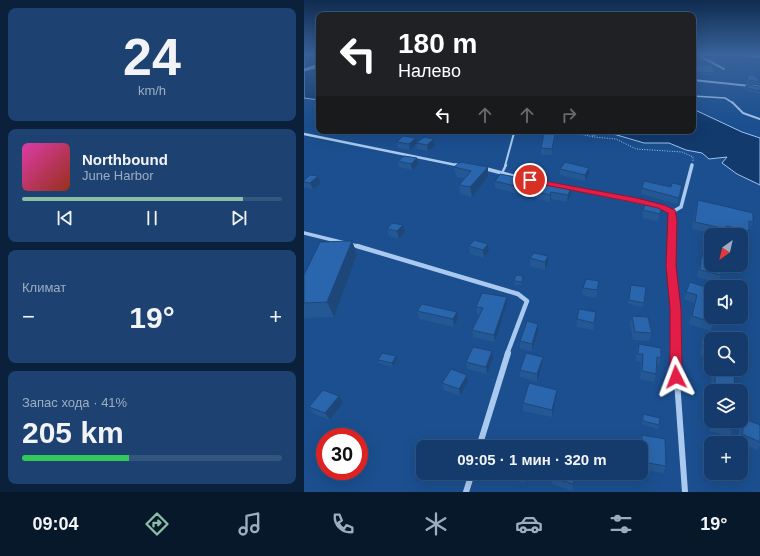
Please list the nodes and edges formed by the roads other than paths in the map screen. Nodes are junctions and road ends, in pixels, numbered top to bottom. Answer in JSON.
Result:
{"nodes":[{"id":1,"x":696,"y":80,"type":"edge"},
{"id":2,"x":760,"y":87,"type":"edge"},
{"id":3,"x":696,"y":96,"type":"edge"},
{"id":4,"x":760,"y":119,"type":"edge"},
{"id":5,"x":304,"y":134,"type":"edge"},
{"id":6,"x":514,"y":134,"type":"edge"},
{"id":7,"x":692,"y":165,"type":"road end"},
{"id":8,"x":469,"y":166,"type":"edge"},
{"id":9,"x":475,"y":167,"type":"edge"},
{"id":10,"x":502,"y":173,"type":"junction"},
{"id":11,"x":672,"y":212,"type":"junction"},
{"id":12,"x":304,"y":233,"type":"edge"},
{"id":13,"x":481,"y":440,"type":"edge"},
{"id":14,"x":470,"y":480,"type":"edge"},
{"id":15,"x":466,"y":492,"type":"edge"},
{"id":16,"x":685,"y":492,"type":"edge"}],
"edges":[{"from":1,"to":2,"type":"street"},
{"from":3,"to":4,"type":"lane"},
{"from":5,"to":8,"type":"street"},
{"from":6,"to":10,"type":"lane"},
{"from":7,"to":11,"type":"street"},
{"from":9,"to":10,"type":"street"},
{"from":10,"to":11,"type":"street"},
{"from":11,"to":16,"type":"street"},
{"from":12,"to":13,"type":"street"},
{"from":14,"to":15,"type":"street"}]}
